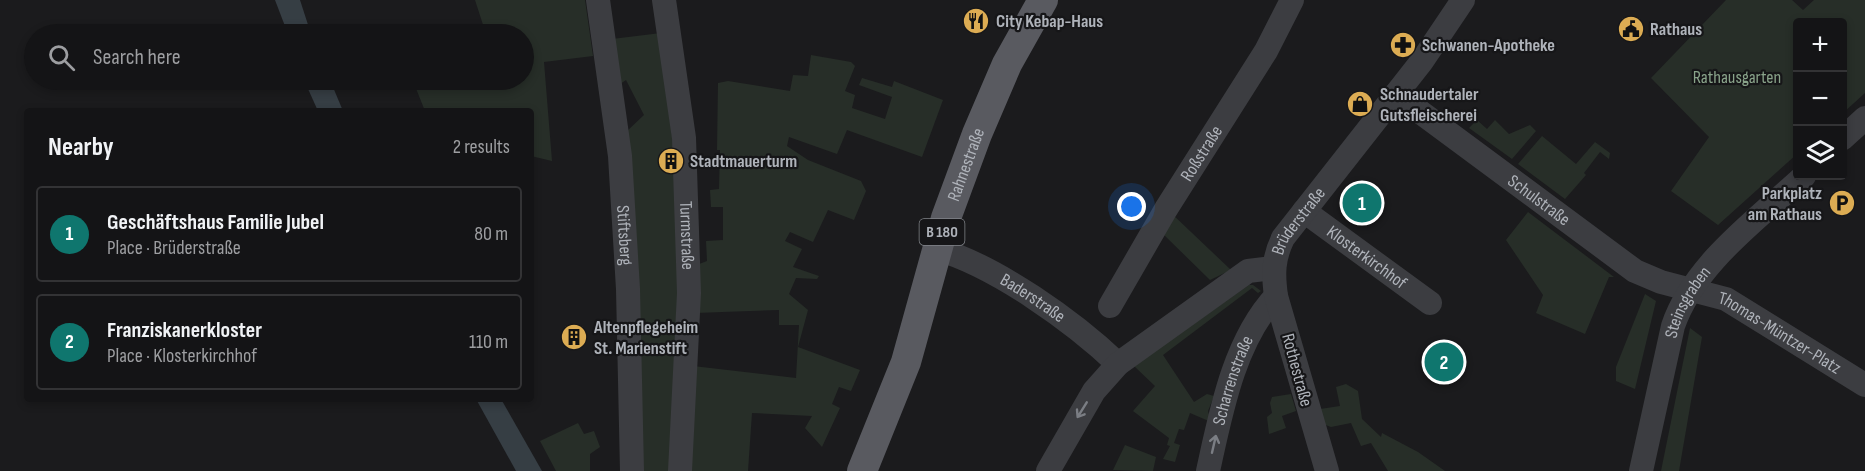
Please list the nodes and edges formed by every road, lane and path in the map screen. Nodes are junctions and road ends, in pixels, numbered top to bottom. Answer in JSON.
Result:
{"nodes":[{"id":1,"x":598,"y":0,"type":"edge"},
{"id":2,"x":664,"y":0,"type":"edge"},
{"id":3,"x":1292,"y":0,"type":"edge"},
{"id":4,"x":1463,"y":0,"type":"edge"},
{"id":5,"x":1042,"y":1,"type":"edge"},
{"id":6,"x":1396,"y":94,"type":"junction"},
{"id":7,"x":1865,"y":118,"type":"edge"},
{"id":8,"x":1847,"y":134,"type":"edge"},
{"id":9,"x":1800,"y":180,"type":"edge"},
{"id":10,"x":1304,"y":211,"type":"junction"},
{"id":11,"x":937,"y":249,"type":"junction"},
{"id":12,"x":1273,"y":268,"type":"junction"},
{"id":13,"x":1692,"y":290,"type":"junction"},
{"id":14,"x":1276,"y":296,"type":"junction"},
{"id":15,"x":1430,"y":303,"type":"dead end"},
{"id":16,"x":1110,"y":306,"type":"dead end"},
{"id":17,"x":1118,"y":364,"type":"junction"},
{"id":18,"x":1865,"y":385,"type":"edge"},
{"id":19,"x":632,"y":471,"type":"edge"},
{"id":20,"x":680,"y":471,"type":"edge"},
{"id":21,"x":862,"y":471,"type":"edge"},
{"id":22,"x":1048,"y":471,"type":"edge"},
{"id":23,"x":1208,"y":471,"type":"edge"},
{"id":24,"x":1327,"y":471,"type":"edge"},
{"id":25,"x":1641,"y":471,"type":"edge"}],
"edges":[{"from":1,"to":19,"type":"street","name":"Stiftsberg"},
{"from":2,"to":20,"type":"street","name":"Turmstraße"},
{"from":3,"to":16,"type":"street","name":"Roßstraße"},
{"from":4,"to":6,"type":"street","name":"Brüderstraße"},
{"from":5,"to":11,"type":"main road","name":"Rahnestraße","number":"B 180"},
{"from":6,"to":10,"type":"street","name":"Brüderstraße"},
{"from":6,"to":13,"type":"street","name":"Schulstraße"},
{"from":7,"to":8,"type":"street"},
{"from":9,"to":13,"type":"street","name":"Steinsgraben"},
{"from":10,"to":12,"type":"street","name":"Brüderstraße"},
{"from":10,"to":15,"type":"street","name":"Klosterkirchhof"},
{"from":11,"to":17,"type":"street","name":"Baderstraße"},
{"from":11,"to":21,"type":"main road","name":"Rahnestraße","number":"B 180"},
{"from":12,"to":14,"type":"street","name":"Rothestraße"},
{"from":12,"to":17,"type":"street","name":"Brüderstraße"},
{"from":13,"to":18,"type":"street","name":"Thomas-Müntzer-Platz"},
{"from":13,"to":25,"type":"street","name":"Steinsgraben"},
{"from":23,"to":14,"type":"street","name":"Scharrenstraße","one_way":true},
{"from":14,"to":24,"type":"street","name":"Rothestraße"},
{"from":17,"to":22,"type":"street","name":"Brüderstraße","one_way":true}]}
